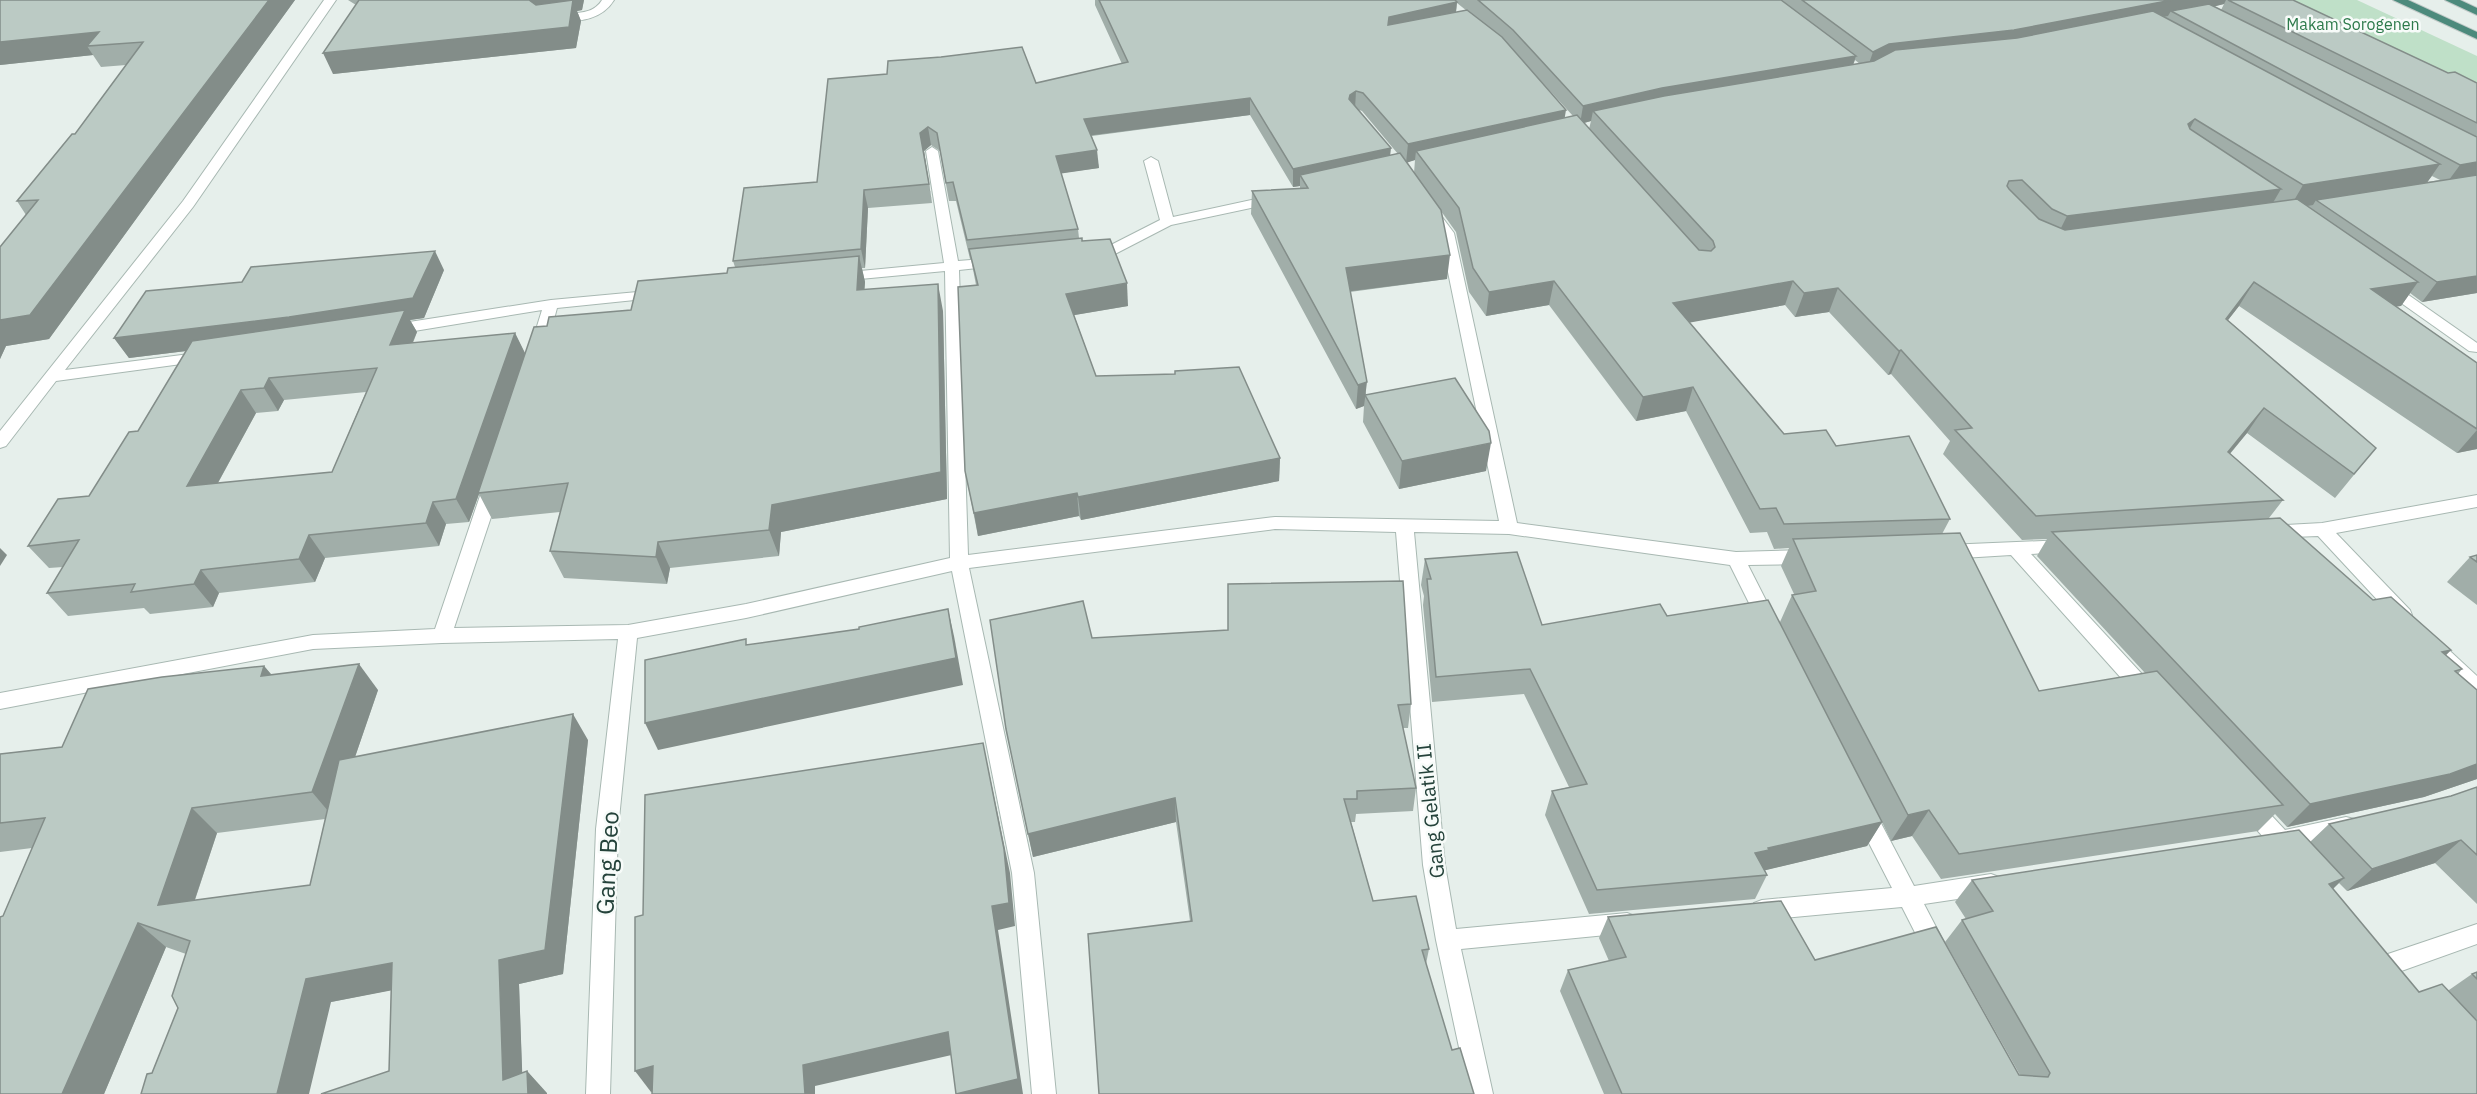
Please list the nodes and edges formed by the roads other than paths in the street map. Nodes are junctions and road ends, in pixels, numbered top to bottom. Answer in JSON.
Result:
{"nodes":[{"id":1,"x":330,"y":0,"type":"edge"},
{"id":2,"x":608,"y":0,"type":"edge"},
{"id":3,"x":2399,"y":0,"type":"edge"},
{"id":4,"x":2451,"y":0,"type":"edge"},
{"id":5,"x":2477,"y":12,"type":"edge"},
{"id":6,"x":544,"y":21,"type":"edge"},
{"id":7,"x":2477,"y":36,"type":"edge"},
{"id":8,"x":932,"y":151,"type":"edge"},
{"id":9,"x":1151,"y":161,"type":"dead end"},
{"id":10,"x":1292,"y":195,"type":"edge"},
{"id":11,"x":1420,"y":196,"type":"edge"},
{"id":12,"x":1167,"y":222,"type":"junction"},
{"id":13,"x":1075,"y":255,"type":"edge"},
{"id":14,"x":1008,"y":261,"type":"edge"},
{"id":15,"x":952,"y":266,"type":"junction"},
{"id":16,"x":2370,"y":275,"type":"edge"},
{"id":17,"x":822,"y":279,"type":"edge"},
{"id":18,"x":669,"y":293,"type":"edge"},
{"id":19,"x":551,"y":304,"type":"junction"},
{"id":20,"x":369,"y":333,"type":"edge"},
{"id":21,"x":2476,"y":348,"type":"edge"},
{"id":22,"x":222,"y":354,"type":"edge"},
{"id":23,"x":532,"y":366,"type":"edge"},
{"id":24,"x":51,"y":377,"type":"junction"},
{"id":25,"x":20,"y":416,"type":"junction"},
{"id":26,"x":0,"y":420,"type":"edge"},
{"id":27,"x":0,"y":442,"type":"edge"},
{"id":28,"x":499,"y":466,"type":"edge"},
{"id":29,"x":2477,"y":501,"type":"edge"},
{"id":30,"x":1404,"y":524,"type":"junction"},
{"id":31,"x":1509,"y":528,"type":"junction"},
{"id":32,"x":2322,"y":529,"type":"junction"},
{"id":33,"x":2251,"y":533,"type":"edge"},
{"id":34,"x":2086,"y":544,"type":"edge"},
{"id":35,"x":2016,"y":549,"type":"junction"},
{"id":36,"x":1925,"y":553,"type":"edge"},
{"id":37,"x":1831,"y":556,"type":"edge"},
{"id":38,"x":1736,"y":559,"type":"junction"},
{"id":39,"x":958,"y":563,"type":"junction"},
{"id":40,"x":628,"y":632,"type":"junction"},
{"id":41,"x":442,"y":636,"type":"junction"},
{"id":42,"x":1779,"y":643,"type":"edge"},
{"id":43,"x":2477,"y":688,"type":"edge"},
{"id":44,"x":0,"y":701,"type":"edge"},
{"id":45,"x":2160,"y":708,"type":"edge"},
{"id":46,"x":2232,"y":787,"type":"edge"},
{"id":47,"x":1854,"y":791,"type":"edge"},
{"id":48,"x":2369,"y":820,"type":"edge"},
{"id":49,"x":2280,"y":840,"type":"junction"},
{"id":50,"x":2257,"y":844,"type":"edge"},
{"id":51,"x":2304,"y":866,"type":"edge"},
{"id":52,"x":2012,"y":881,"type":"edge"},
{"id":53,"x":1906,"y":897,"type":"junction"},
{"id":54,"x":1741,"y":912,"type":"edge"},
{"id":55,"x":1647,"y":921,"type":"edge"},
{"id":56,"x":2477,"y":934,"type":"edge"},
{"id":57,"x":1447,"y":940,"type":"junction"},
{"id":58,"x":2377,"y":945,"type":"edge"},
{"id":59,"x":1947,"y":969,"type":"edge"},
{"id":60,"x":598,"y":1094,"type":"edge"},
{"id":61,"x":1044,"y":1094,"type":"edge"},
{"id":62,"x":1481,"y":1094,"type":"edge"}],
"edges":[{"from":1,"to":24,"type":"street"},
{"from":2,"to":6,"type":"street"},
{"from":3,"to":7,"type":"highway"},
{"from":4,"to":5,"type":"highway"},
{"from":8,"to":15,"type":"street"},
{"from":9,"to":12,"type":"street"},
{"from":10,"to":12,"type":"street"},
{"from":11,"to":31,"type":"street"},
{"from":12,"to":13,"type":"street"},
{"from":14,"to":15,"type":"street"},
{"from":15,"to":17,"type":"street"},
{"from":15,"to":39,"type":"street"},
{"from":16,"to":21,"type":"street"},
{"from":18,"to":19,"type":"street"},
{"from":19,"to":20,"type":"street"},
{"from":19,"to":23,"type":"street"},
{"from":22,"to":24,"type":"street"},
{"from":24,"to":25,"type":"street"},
{"from":25,"to":26,"type":"street"},
{"from":25,"to":27,"type":"street"},
{"from":28,"to":41,"type":"street"},
{"from":29,"to":32,"type":"street"},
{"from":30,"to":31,"type":"street"},
{"from":30,"to":39,"type":"street"},
{"from":30,"to":57,"type":"street","name":"Gang Gelatik II"},
{"from":31,"to":38,"type":"street"},
{"from":32,"to":33,"type":"street"},
{"from":32,"to":43,"type":"street"},
{"from":34,"to":35,"type":"street"},
{"from":35,"to":36,"type":"street"},
{"from":35,"to":45,"type":"street"},
{"from":37,"to":38,"type":"street"},
{"from":38,"to":42,"type":"street"},
{"from":39,"to":40,"type":"street"},
{"from":39,"to":61,"type":"street"},
{"from":40,"to":41,"type":"street"},
{"from":40,"to":60,"type":"street","name":"Gang Beo"},
{"from":41,"to":44,"type":"street"},
{"from":46,"to":49,"type":"street"},
{"from":47,"to":53,"type":"street"},
{"from":48,"to":49,"type":"street"},
{"from":49,"to":50,"type":"street"},
{"from":49,"to":51,"type":"street"},
{"from":52,"to":53,"type":"street"},
{"from":53,"to":54,"type":"street"},
{"from":53,"to":59,"type":"street"},
{"from":55,"to":57,"type":"street"},
{"from":56,"to":58,"type":"street"},
{"from":57,"to":62,"type":"street","name":"Gang Gelatik II"}]}
